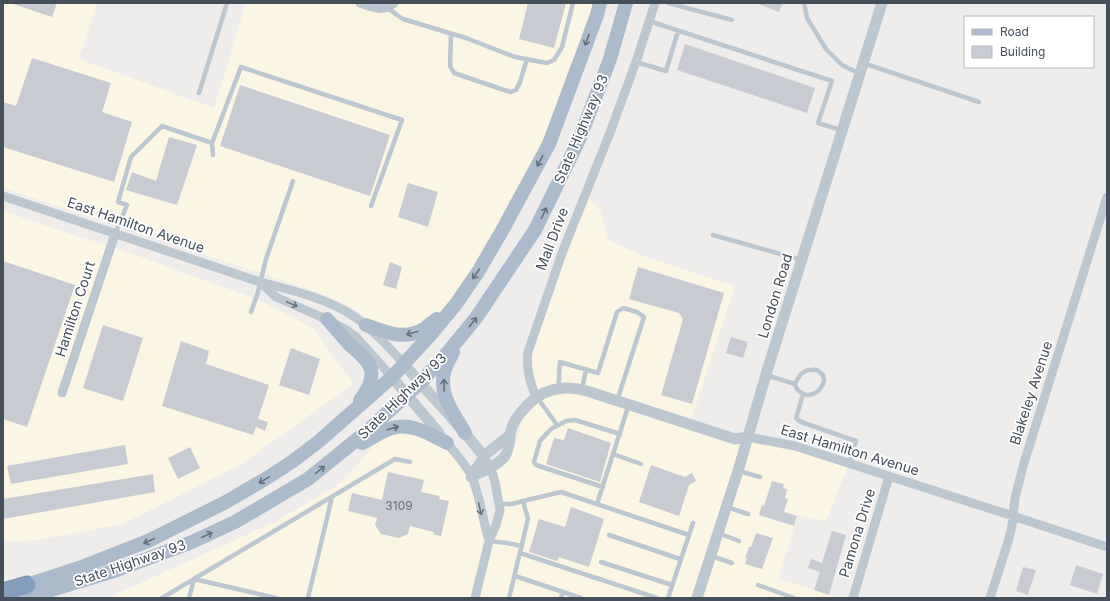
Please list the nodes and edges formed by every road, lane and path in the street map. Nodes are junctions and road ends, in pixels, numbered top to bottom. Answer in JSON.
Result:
{"nodes":[{"id":1,"x":228,"y":3,"type":"edge"},
{"id":2,"x":360,"y":3,"type":"edge"},
{"id":3,"x":573,"y":3,"type":"edge"},
{"id":4,"x":600,"y":3,"type":"edge"},
{"id":5,"x":618,"y":3,"type":"edge"},
{"id":6,"x":626,"y":3,"type":"edge"},
{"id":7,"x":655,"y":3,"type":"edge"},
{"id":8,"x":668,"y":3,"type":"edge"},
{"id":9,"x":804,"y":3,"type":"edge"},
{"id":10,"x":882,"y":3,"type":"edge"},
{"id":11,"x":391,"y":5,"type":"edge"},
{"id":12,"x":681,"y":5,"type":"edge"},
{"id":13,"x":732,"y":20,"type":"dead end"},
{"id":14,"x":649,"y":21,"type":"junction"},
{"id":15,"x":678,"y":31,"type":"junction"},
{"id":16,"x":451,"y":34,"type":"junction"},
{"id":17,"x":527,"y":59,"type":"junction"},
{"id":18,"x":610,"y":59,"type":"junction"},
{"id":19,"x":636,"y":62,"type":"junction"},
{"id":20,"x":861,"y":69,"type":"junction"},
{"id":21,"x":199,"y":93,"type":"dead end"},
{"id":22,"x":979,"y":102,"type":"dead end"},
{"id":23,"x":842,"y":130,"type":"junction"},
{"id":24,"x":212,"y":143,"type":"junction"},
{"id":25,"x":213,"y":156,"type":"dead end"},
{"id":26,"x":293,"y":181,"type":"dead end"},
{"id":27,"x":3,"y":196,"type":"edge"},
{"id":28,"x":1107,"y":197,"type":"edge"},
{"id":29,"x":371,"y":206,"type":"dead end"},
{"id":30,"x":115,"y":234,"type":"junction"},
{"id":31,"x":713,"y":235,"type":"dead end"},
{"id":32,"x":802,"y":260,"type":"junction"},
{"id":33,"x":260,"y":282,"type":"junction"},
{"id":34,"x":456,"y":304,"type":"junction"},
{"id":35,"x":251,"y":312,"type":"dead end"},
{"id":36,"x":328,"y":320,"type":"junction"},
{"id":37,"x":366,"y":325,"type":"junction"},
{"id":38,"x":459,"y":338,"type":"junction"},
{"id":39,"x":404,"y":364,"type":"junction"},
{"id":40,"x":586,"y":369,"type":"junction"},
{"id":41,"x":766,"y":375,"type":"junction"},
{"id":42,"x":392,"y":377,"type":"junction"},
{"id":43,"x":420,"y":383,"type":"junction"},
{"id":44,"x":794,"y":384,"type":"junction"},
{"id":45,"x":559,"y":388,"type":"junction"},
{"id":46,"x":582,"y":390,"type":"junction"},
{"id":47,"x":62,"y":392,"type":"dead end"},
{"id":48,"x":803,"y":394,"type":"junction"},
{"id":49,"x":407,"y":395,"type":"junction"},
{"id":50,"x":536,"y":397,"type":"junction"},
{"id":51,"x":618,"y":401,"type":"junction"},
{"id":52,"x":629,"y":404,"type":"junction"},
{"id":53,"x":345,"y":420,"type":"junction"},
{"id":54,"x":557,"y":425,"type":"junction"},
{"id":55,"x":465,"y":433,"type":"junction"},
{"id":56,"x":620,"y":434,"type":"junction"},
{"id":57,"x":510,"y":435,"type":"junction"},
{"id":58,"x":748,"y":437,"type":"junction"},
{"id":59,"x":443,"y":438,"type":"junction"},
{"id":60,"x":613,"y":454,"type":"junction"},
{"id":61,"x":484,"y":457,"type":"junction"},
{"id":62,"x":334,"y":459,"type":"junction"},
{"id":63,"x":410,"y":462,"type":"dead end"},
{"id":64,"x":849,"y":463,"type":"junction"},
{"id":65,"x":641,"y":464,"type":"dead end"},
{"id":66,"x":490,"y":467,"type":"junction"},
{"id":67,"x":738,"y":471,"type":"junction"},
{"id":68,"x":889,"y":476,"type":"junction"},
{"id":69,"x":471,"y":477,"type":"junction"},
{"id":70,"x":760,"y":477,"type":"dead end"},
{"id":71,"x":603,"y":487,"type":"junction"},
{"id":72,"x":332,"y":497,"type":"junction"},
{"id":73,"x":523,"y":501,"type":"junction"},
{"id":74,"x":499,"y":504,"type":"junction"},
{"id":75,"x":597,"y":504,"type":"junction"},
{"id":76,"x":726,"y":507,"type":"junction"},
{"id":77,"x":748,"y":514,"type":"dead end"},
{"id":78,"x":1013,"y":516,"type":"junction"},
{"id":79,"x":693,"y":522,"type":"dead end"},
{"id":80,"x":718,"y":533,"type":"junction"},
{"id":81,"x":610,"y":535,"type":"dead end"},
{"id":82,"x":689,"y":535,"type":"junction"},
{"id":83,"x":489,"y":541,"type":"junction"},
{"id":84,"x":739,"y":541,"type":"dead end"},
{"id":85,"x":522,"y":546,"type":"junction"},
{"id":86,"x":1107,"y":548,"type":"edge"},
{"id":87,"x":520,"y":553,"type":"junction"},
{"id":88,"x":711,"y":555,"type":"junction"},
{"id":89,"x":680,"y":559,"type":"junction"},
{"id":90,"x":601,"y":562,"type":"dead end"},
{"id":91,"x":732,"y":563,"type":"dead end"},
{"id":92,"x":515,"y":576,"type":"junction"},
{"id":93,"x":194,"y":578,"type":"junction"},
{"id":94,"x":672,"y":585,"type":"junction"},
{"id":95,"x":758,"y":585,"type":"dead end"},
{"id":96,"x":3,"y":587,"type":"edge"},
{"id":97,"x":26,"y":591,"type":"edge"},
{"id":98,"x":3,"y":592,"type":"edge"},
{"id":99,"x":563,"y":592,"type":"junction"},
{"id":100,"x":162,"y":598,"type":"edge"},
{"id":101,"x":189,"y":598,"type":"edge"},
{"id":102,"x":276,"y":598,"type":"edge"},
{"id":103,"x":308,"y":598,"type":"edge"},
{"id":104,"x":475,"y":598,"type":"edge"},
{"id":105,"x":509,"y":598,"type":"edge"},
{"id":106,"x":561,"y":598,"type":"edge"},
{"id":107,"x":581,"y":598,"type":"edge"},
{"id":108,"x":657,"y":598,"type":"edge"},
{"id":109,"x":668,"y":598,"type":"edge"},
{"id":110,"x":697,"y":598,"type":"edge"},
{"id":111,"x":794,"y":598,"type":"edge"},
{"id":112,"x":853,"y":598,"type":"edge"},
{"id":113,"x":990,"y":598,"type":"edge"}],
"edges":[{"from":1,"to":21,"type":"lane"},
{"from":2,"to":11,"type":"street"},
{"from":3,"to":17,"type":"lane"},
{"from":4,"to":34,"type":"main road","name":"State Highway 93","one_way":true},
{"from":5,"to":18,"type":"main road"},
{"from":6,"to":18,"type":"main road","name":"State Highway 93"},
{"from":7,"to":14,"type":"street","name":"Mall Drive"},
{"from":8,"to":12,"type":"lane"},
{"from":9,"to":20,"type":"lane"},
{"from":10,"to":20,"type":"street","name":"London Road"},
{"from":11,"to":16,"type":"lane"},
{"from":12,"to":13,"type":"lane"},
{"from":14,"to":15,"type":"lane"},
{"from":14,"to":19,"type":"street","name":"Mall Drive"},
{"from":15,"to":19,"type":"lane"},
{"from":15,"to":23,"type":"lane"},
{"from":16,"to":17,"type":"lane"},
{"from":16,"to":17,"type":"lane"},
{"from":38,"to":18,"type":"main road","name":"State Highway 93","one_way":true},
{"from":19,"to":50,"type":"street","name":"Mall Drive"},
{"from":20,"to":22,"type":"lane"},
{"from":20,"to":23,"type":"street","name":"London Road"},
{"from":23,"to":32,"type":"street","name":"London Road"},
{"from":24,"to":25,"type":"lane"},
{"from":24,"to":29,"type":"lane"},
{"from":24,"to":30,"type":"lane"},
{"from":26,"to":33,"type":"lane"},
{"from":27,"to":30,"type":"street","name":"East Hamilton Avenue"},
{"from":28,"to":78,"type":"street","name":"Blakeley Avenue"},
{"from":30,"to":33,"type":"street","name":"East Hamilton Avenue"},
{"from":30,"to":47,"type":"street","name":"Hamilton Court"},
{"from":31,"to":32,"type":"lane"},
{"from":32,"to":41,"type":"street","name":"London Road"},
{"from":33,"to":35,"type":"lane"},
{"from":33,"to":36,"type":"street","name":"East Hamilton Avenue","one_way":true},
{"from":33,"to":37,"type":"street","name":"East Hamilton Avenue"},
{"from":34,"to":37,"type":"main road","one_way":true},
{"from":34,"to":39,"type":"main road","name":"State Highway 93"},
{"from":36,"to":42,"type":"street","name":"East Hamilton Avenue"},
{"from":36,"to":53,"type":"main road"},
{"from":37,"to":39,"type":"street","name":"East Hamilton Avenue"},
{"from":38,"to":43,"type":"main road","name":"State Highway 93"},
{"from":55,"to":38,"type":"main road","one_way":true},
{"from":39,"to":42,"type":"main road","name":"State Highway 93"},
{"from":39,"to":43,"type":"street","name":"East Hamilton Avenue"},
{"from":40,"to":45,"type":"lane"},
{"from":40,"to":46,"type":"lane"},
{"from":40,"to":51,"type":"lane"},
{"from":41,"to":44,"type":"lane"},
{"from":41,"to":58,"type":"street","name":"London Road"},
{"from":42,"to":49,"type":"street","name":"East Hamilton Avenue"},
{"from":42,"to":53,"type":"main road","name":"State Highway 93"},
{"from":43,"to":49,"type":"main road","name":"State Highway 93"},
{"from":43,"to":55,"type":"street","name":"East Hamilton Avenue"},
{"from":44,"to":48,"type":"lane"},
{"from":44,"to":48,"type":"lane"},
{"from":45,"to":46,"type":"street","name":"East Hamilton Avenue"},
{"from":45,"to":50,"type":"street","name":"East Hamilton Avenue"},
{"from":46,"to":51,"type":"street","name":"East Hamilton Avenue"},
{"from":48,"to":64,"type":"lane"},
{"from":49,"to":59,"type":"street","name":"East Hamilton Avenue"},
{"from":49,"to":62,"type":"main road","name":"State Highway 93"},
{"from":50,"to":54,"type":"lane"},
{"from":50,"to":57,"type":"street","name":"East Hamilton Avenue"},
{"from":51,"to":52,"type":"street","name":"East Hamilton Avenue"},
{"from":52,"to":56,"type":"lane"},
{"from":52,"to":58,"type":"street","name":"East Hamilton Avenue"},
{"from":53,"to":97,"type":"main road","name":"State Highway 93","one_way":true},
{"from":54,"to":56,"type":"lane"},
{"from":54,"to":71,"type":"lane"},
{"from":55,"to":61,"type":"street","name":"East Hamilton Avenue"},
{"from":56,"to":60,"type":"lane"},
{"from":57,"to":61,"type":"street","name":"East Hamilton Avenue"},
{"from":57,"to":66,"type":"street","name":"East Hamilton Avenue"},
{"from":58,"to":64,"type":"street","name":"East Hamilton Avenue"},
{"from":58,"to":67,"type":"street","name":"London Road"},
{"from":62,"to":59,"type":"main road","one_way":true},
{"from":59,"to":69,"type":"street","name":"East Hamilton Avenue"},
{"from":60,"to":65,"type":"lane"},
{"from":60,"to":71,"type":"lane"},
{"from":61,"to":66,"type":"street"},
{"from":61,"to":69,"type":"street"},
{"from":97,"to":62,"type":"main road","name":"State Highway 93","one_way":true},
{"from":63,"to":72,"type":"lane"},
{"from":64,"to":68,"type":"street","name":"East Hamilton Avenue"},
{"from":66,"to":69,"type":"street","name":"East Hamilton Avenue"},
{"from":66,"to":74,"type":"street"},
{"from":67,"to":70,"type":"lane"},
{"from":67,"to":76,"type":"street","name":"London Road"},
{"from":68,"to":78,"type":"street","name":"East Hamilton Avenue"},
{"from":68,"to":112,"type":"street","name":"Pamona Drive"},
{"from":69,"to":83,"type":"street","one_way":true},
{"from":71,"to":75,"type":"lane"},
{"from":72,"to":93,"type":"lane"},
{"from":72,"to":103,"type":"lane"},
{"from":73,"to":74,"type":"lane"},
{"from":73,"to":75,"type":"lane"},
{"from":73,"to":85,"type":"lane"},
{"from":74,"to":83,"type":"street"},
{"from":75,"to":82,"type":"lane"},
{"from":76,"to":77,"type":"lane"},
{"from":76,"to":80,"type":"street","name":"London Road"},
{"from":78,"to":86,"type":"street","name":"East Hamilton Avenue"},
{"from":78,"to":113,"type":"street","name":"Blakeley Avenue"},
{"from":79,"to":82,"type":"lane"},
{"from":80,"to":84,"type":"lane"},
{"from":80,"to":88,"type":"street","name":"London Road"},
{"from":81,"to":89,"type":"lane"},
{"from":82,"to":89,"type":"lane"},
{"from":83,"to":85,"type":"lane"},
{"from":83,"to":104,"type":"street"},
{"from":85,"to":87,"type":"lane"},
{"from":87,"to":92,"type":"lane"},
{"from":87,"to":108,"type":"lane"},
{"from":88,"to":91,"type":"lane"},
{"from":88,"to":110,"type":"street","name":"London Road"},
{"from":89,"to":94,"type":"lane"},
{"from":90,"to":94,"type":"lane"},
{"from":92,"to":99,"type":"lane"},
{"from":92,"to":105,"type":"lane"},
{"from":93,"to":100,"type":"lane"},
{"from":93,"to":101,"type":"lane"},
{"from":93,"to":102,"type":"lane"},
{"from":94,"to":109,"type":"lane"},
{"from":95,"to":111,"type":"lane"},
{"from":96,"to":97,"type":"highway"},
{"from":97,"to":98,"type":"highway"},
{"from":99,"to":106,"type":"lane"},
{"from":99,"to":107,"type":"lane"}]}
